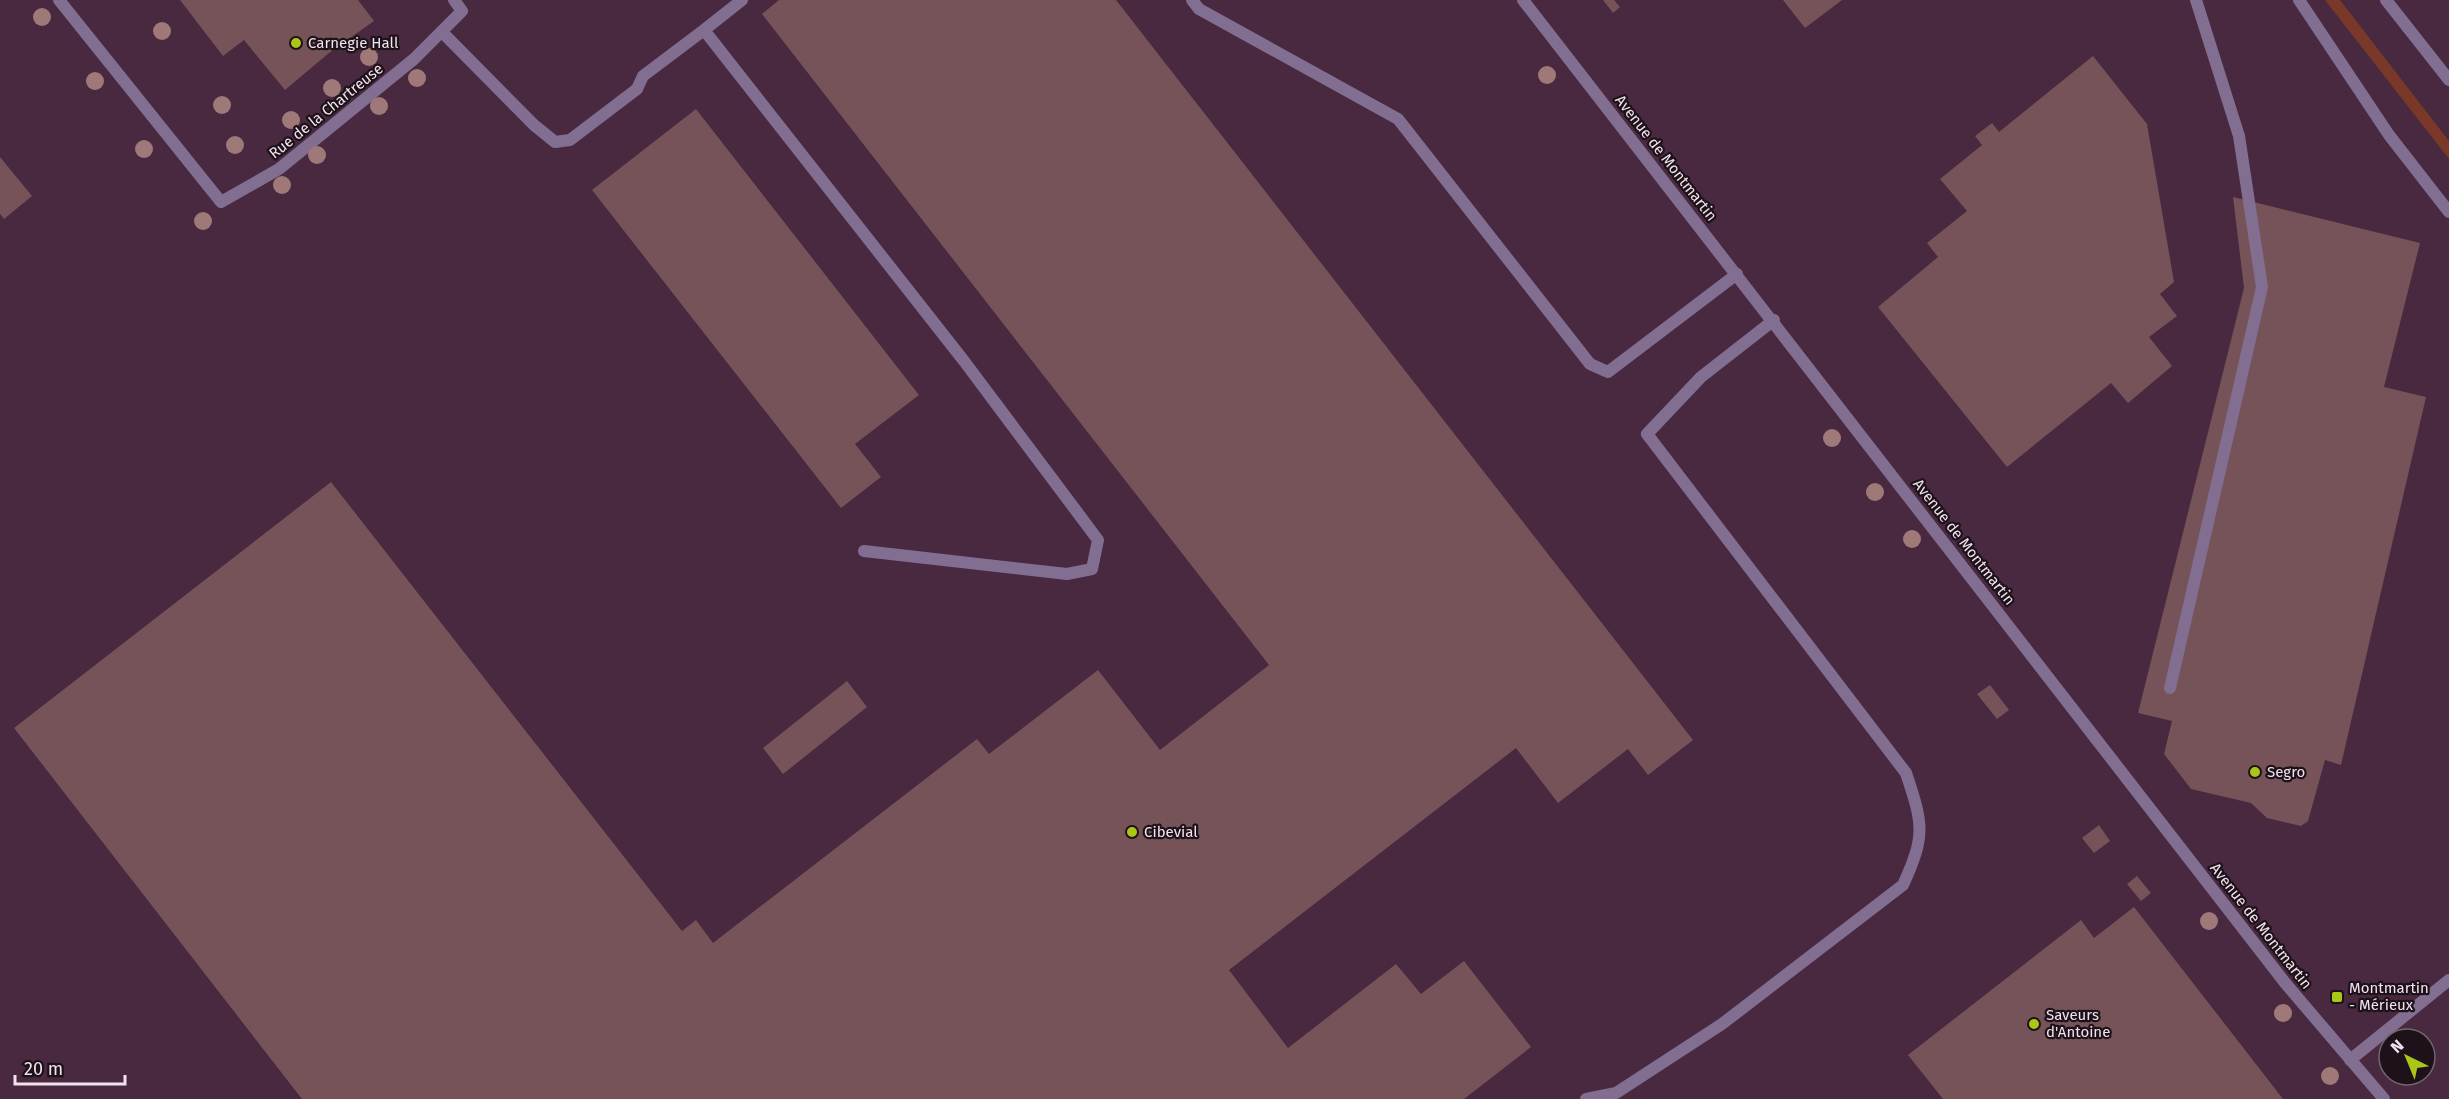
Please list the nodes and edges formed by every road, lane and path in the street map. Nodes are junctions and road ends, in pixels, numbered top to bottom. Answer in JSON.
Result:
{"nodes":[{"id":1,"x":59,"y":0,"type":"edge"},
{"id":2,"x":454,"y":0,"type":"edge"},
{"id":3,"x":742,"y":0,"type":"edge"},
{"id":4,"x":1192,"y":0,"type":"edge"},
{"id":5,"x":1523,"y":0,"type":"edge"},
{"id":6,"x":2196,"y":0,"type":"edge"},
{"id":7,"x":2299,"y":0,"type":"edge"},
{"id":8,"x":2386,"y":0,"type":"edge"},
{"id":9,"x":704,"y":30,"type":"junction"},
{"id":10,"x":442,"y":32,"type":"junction"},
{"id":11,"x":2449,"y":80,"type":"edge"},
{"id":12,"x":2449,"y":212,"type":"edge"},
{"id":13,"x":1737,"y":274,"type":"junction"},
{"id":14,"x":1774,"y":320,"type":"junction"},
{"id":15,"x":864,"y":551,"type":"dead end"},
{"id":16,"x":2170,"y":688,"type":"dead end"},
{"id":17,"x":2449,"y":980,"type":"edge"},
{"id":18,"x":2350,"y":1060,"type":"junction"},
{"id":19,"x":1586,"y":1099,"type":"edge"},
{"id":20,"x":2384,"y":1099,"type":"edge"}],
"edges":[{"from":1,"to":10,"type":"street","name":"Rue de la Chartreuse"},
{"from":2,"to":10,"type":"street","name":"Rue de la Chartreuse"},
{"from":3,"to":9,"type":"street"},
{"from":4,"to":13,"type":"street"},
{"from":5,"to":13,"type":"street","name":"Avenue de Montmartin"},
{"from":6,"to":16,"type":"street"},
{"from":7,"to":12,"type":"street"},
{"from":8,"to":11,"type":"street"},
{"from":9,"to":10,"type":"street"},
{"from":9,"to":15,"type":"street"},
{"from":13,"to":14,"type":"street","name":"Avenue de Montmartin"},
{"from":14,"to":18,"type":"street","name":"Avenue de Montmartin"},
{"from":14,"to":19,"type":"street"},
{"from":17,"to":18,"type":"street"},
{"from":18,"to":20,"type":"street","name":"Avenue de Montmartin"}]}
